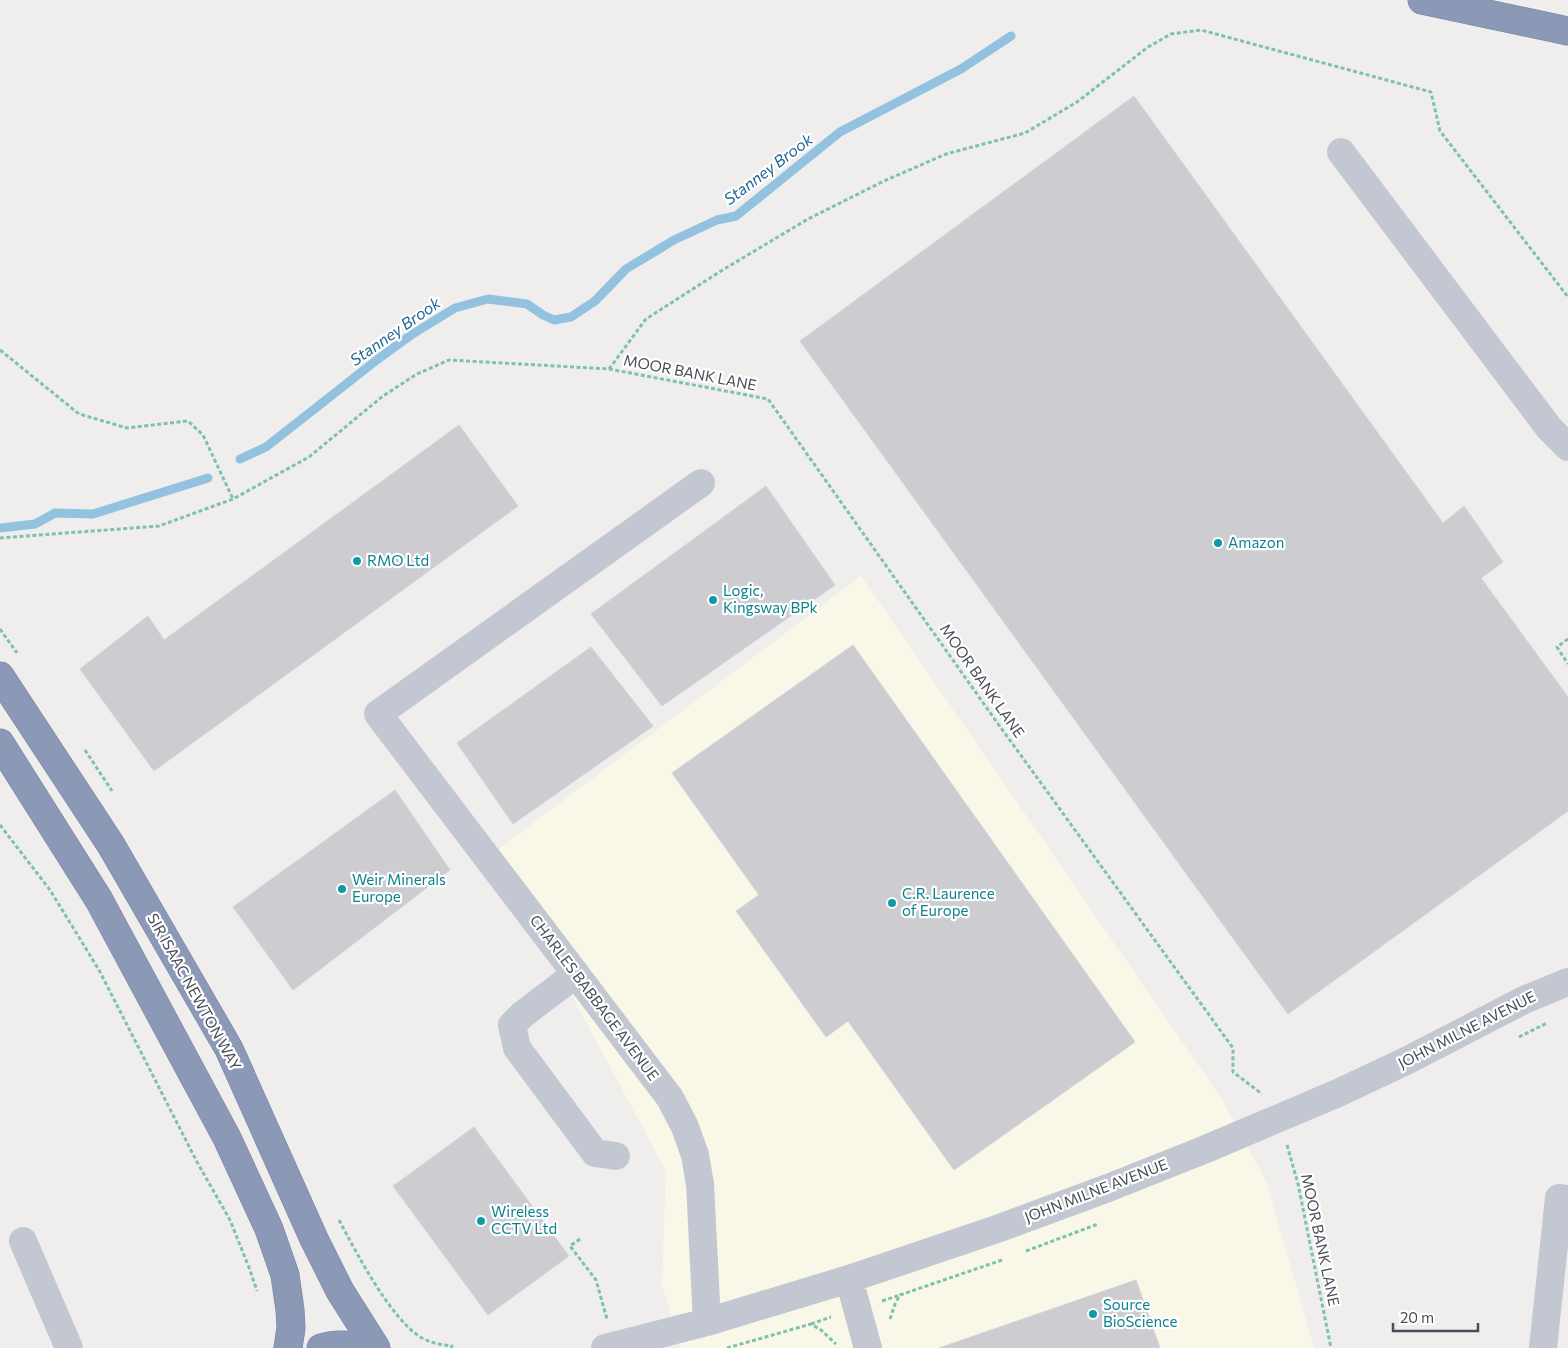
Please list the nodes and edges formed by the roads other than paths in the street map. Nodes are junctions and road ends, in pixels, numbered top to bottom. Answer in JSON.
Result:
{"nodes":[{"id":1,"x":1422,"y":0,"type":"edge"},
{"id":2,"x":1477,"y":0,"type":"edge"},
{"id":3,"x":1568,"y":27,"type":"edge"},
{"id":4,"x":1568,"y":31,"type":"edge"},
{"id":5,"x":1342,"y":152,"type":"dead end"},
{"id":6,"x":1568,"y":447,"type":"edge"},
{"id":7,"x":701,"y":482,"type":"dead end"},
{"id":8,"x":0,"y":676,"type":"edge"},
{"id":9,"x":0,"y":743,"type":"edge"},
{"id":10,"x":576,"y":974,"type":"junction"},
{"id":11,"x":1568,"y":982,"type":"edge"},
{"id":12,"x":616,"y":1156,"type":"dead end"},
{"id":13,"x":1568,"y":1199,"type":"edge"},
{"id":14,"x":23,"y":1241,"type":"dead end"},
{"id":15,"x":849,"y":1279,"type":"junction"},
{"id":16,"x":708,"y":1322,"type":"junction"},
{"id":17,"x":69,"y":1348,"type":"edge"},
{"id":18,"x":288,"y":1348,"type":"edge"},
{"id":19,"x":321,"y":1348,"type":"edge"},
{"id":20,"x":365,"y":1348,"type":"edge"},
{"id":21,"x":376,"y":1348,"type":"edge"},
{"id":22,"x":605,"y":1348,"type":"edge"},
{"id":23,"x":868,"y":1348,"type":"edge"},
{"id":24,"x":1544,"y":1348,"type":"edge"}],
"edges":[{"from":1,"to":4,"type":"highway"},
{"from":2,"to":3,"type":"highway"},
{"from":5,"to":6,"type":"street"},
{"from":7,"to":10,"type":"street","name":"CHARLES BABBAGE AVENUE"},
{"from":8,"to":21,"type":"highway","name":"SIR ISAAC NEWTON WAY"},
{"from":9,"to":18,"type":"highway"},
{"from":10,"to":12,"type":"street"},
{"from":10,"to":16,"type":"street","name":"CHARLES BABBAGE AVENUE"},
{"from":11,"to":15,"type":"street","name":"JOHN MILNE AVENUE"},
{"from":13,"to":24,"type":"street"},
{"from":14,"to":17,"type":"street"},
{"from":15,"to":16,"type":"street","name":"JOHN MILNE AVENUE"},
{"from":15,"to":23,"type":"street"},
{"from":16,"to":22,"type":"street","name":"JOHN MILNE AVENUE"},
{"from":19,"to":20,"type":"highway"}]}
